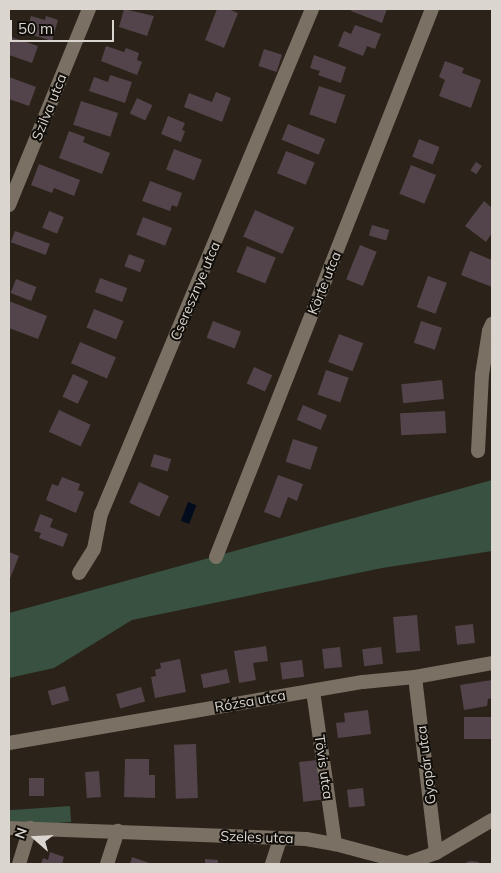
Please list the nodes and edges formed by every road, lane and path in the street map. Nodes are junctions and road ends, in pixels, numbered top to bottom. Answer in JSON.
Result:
{"nodes":[{"id":1,"x":89,"y":9,"type":"edge"},
{"id":2,"x":312,"y":9,"type":"edge"},
{"id":3,"x":432,"y":9,"type":"edge"},
{"id":4,"x":9,"y":205,"type":"edge"},
{"id":5,"x":492,"y":324,"type":"edge"},
{"id":6,"x":478,"y":451,"type":"dead end"},
{"id":7,"x":216,"y":556,"type":"dead end"},
{"id":8,"x":79,"y":573,"type":"dead end"},
{"id":9,"x":492,"y":663,"type":"edge"},
{"id":10,"x":415,"y":677,"type":"junction"},
{"id":11,"x":313,"y":691,"type":"junction"},
{"id":12,"x":9,"y":743,"type":"edge"},
{"id":13,"x":492,"y":820,"type":"edge"},
{"id":14,"x":9,"y":828,"type":"edge"},
{"id":15,"x":30,"y":828,"type":"junction"},
{"id":16,"x":118,"y":831,"type":"junction"},
{"id":17,"x":280,"y":839,"type":"junction"},
{"id":18,"x":335,"y":844,"type":"junction"},
{"id":19,"x":436,"y":852,"type":"junction"},
{"id":20,"x":404,"y":863,"type":"edge"},
{"id":21,"x":19,"y":864,"type":"edge"},
{"id":22,"x":107,"y":864,"type":"edge"},
{"id":23,"x":272,"y":864,"type":"edge"}],
"edges":[{"from":1,"to":4,"type":"street","name":"Szilva utca"},
{"from":2,"to":8,"type":"street","name":"Cseresznye utca"},
{"from":3,"to":7,"type":"street","name":"Körte utca"},
{"from":5,"to":6,"type":"street"},
{"from":9,"to":10,"type":"street","name":"Rózsa utca"},
{"from":10,"to":11,"type":"street","name":"Rózsa utca"},
{"from":10,"to":19,"type":"street","name":"Gyopár utca"},
{"from":11,"to":12,"type":"street","name":"Rózsa utca"},
{"from":11,"to":18,"type":"street","name":"Tövis utca"},
{"from":13,"to":19,"type":"street","name":"Szeles utca"},
{"from":14,"to":15,"type":"street","name":"Szeles utca"},
{"from":15,"to":16,"type":"street","name":"Szeles utca"},
{"from":15,"to":21,"type":"street"},
{"from":16,"to":17,"type":"street","name":"Szeles utca"},
{"from":16,"to":22,"type":"street"},
{"from":17,"to":18,"type":"street","name":"Szeles utca"},
{"from":17,"to":23,"type":"street"},
{"from":18,"to":20,"type":"street","name":"Szeles utca"},
{"from":19,"to":20,"type":"street","name":"Szeles utca"}]}
